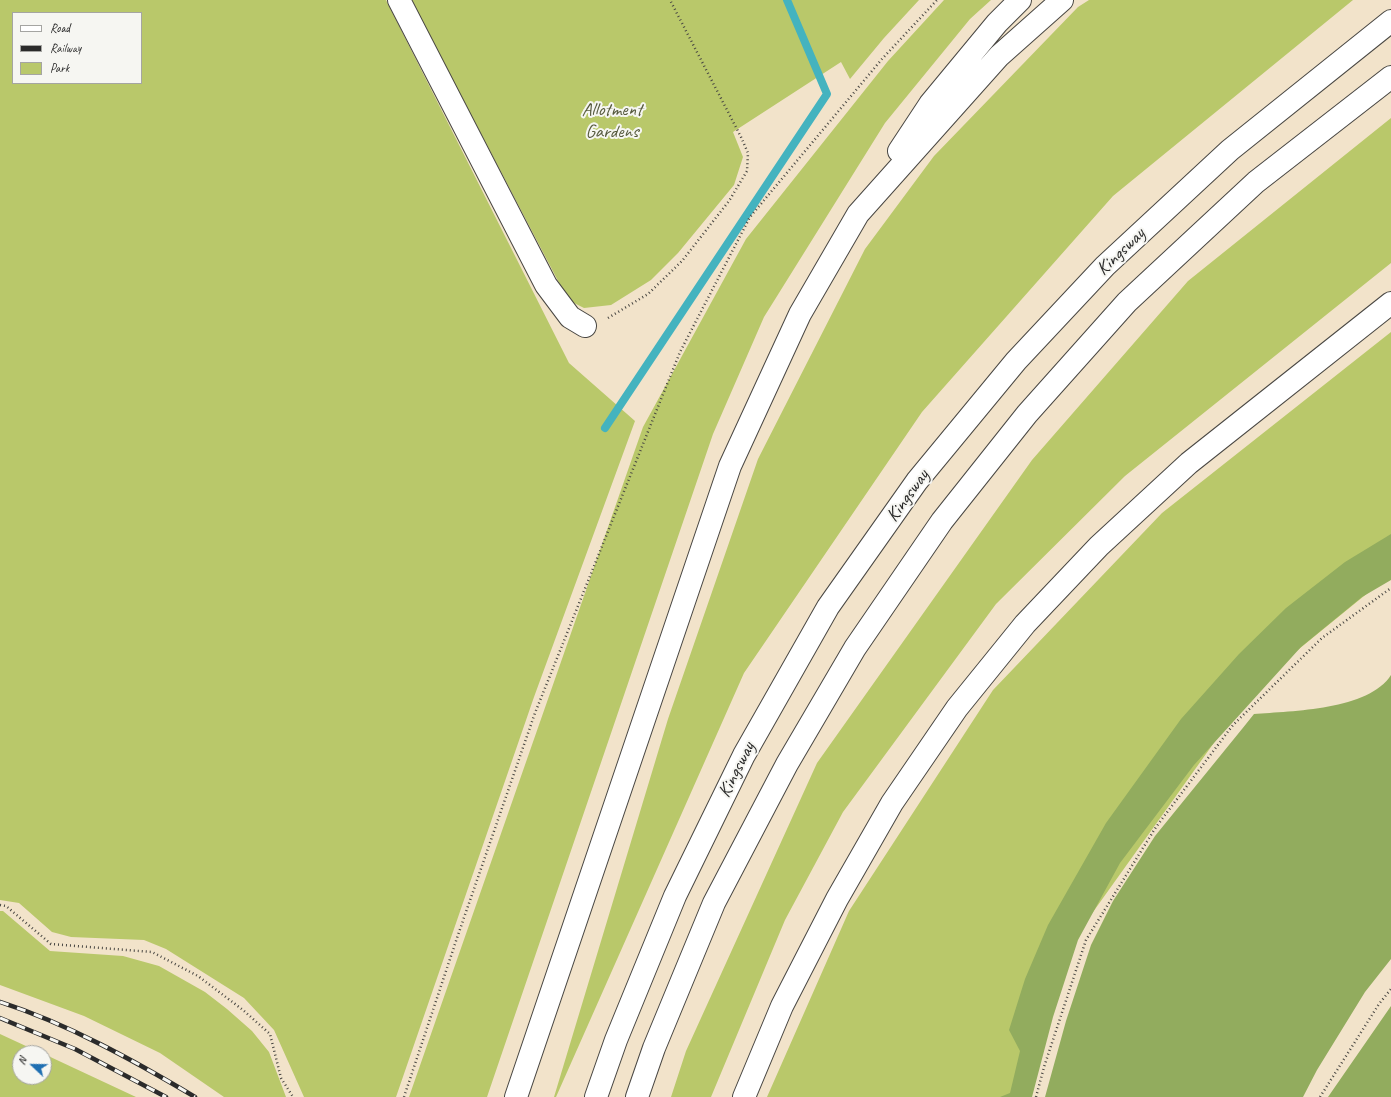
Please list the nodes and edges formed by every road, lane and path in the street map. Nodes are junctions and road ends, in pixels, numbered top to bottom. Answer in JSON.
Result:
{"nodes":[{"id":1,"x":399,"y":0,"type":"edge"},
{"id":2,"x":670,"y":0,"type":"edge"},
{"id":3,"x":936,"y":0,"type":"edge"},
{"id":4,"x":1020,"y":0,"type":"edge"},
{"id":5,"x":1062,"y":0,"type":"edge"},
{"id":6,"x":1391,"y":21,"type":"edge"},
{"id":7,"x":1391,"y":77,"type":"edge"},
{"id":8,"x":858,"y":214,"type":"junction"},
{"id":9,"x":1391,"y":303,"type":"edge"},
{"id":10,"x":585,"y":326,"type":"joint"},
{"id":11,"x":1391,"y":588,"type":"edge"},
{"id":12,"x":0,"y":905,"type":"edge"},
{"id":13,"x":1391,"y":988,"type":"edge"},
{"id":14,"x":293,"y":1097,"type":"edge"},
{"id":15,"x":404,"y":1097,"type":"edge"},
{"id":16,"x":516,"y":1097,"type":"edge"},
{"id":17,"x":596,"y":1097,"type":"edge"},
{"id":18,"x":637,"y":1097,"type":"edge"},
{"id":19,"x":744,"y":1097,"type":"edge"},
{"id":20,"x":1036,"y":1097,"type":"edge"},
{"id":21,"x":1320,"y":1097,"type":"edge"}],
"edges":[{"from":1,"to":10,"type":"main road"},
{"from":2,"to":10,"type":"path"},
{"from":3,"to":15,"type":"path"},
{"from":4,"to":8,"type":"main road"},
{"from":5,"to":8,"type":"main road"},
{"from":6,"to":17,"type":"main road","name":"Kingsway"},
{"from":7,"to":18,"type":"main road"},
{"from":8,"to":16,"type":"main road"},
{"from":9,"to":19,"type":"main road"},
{"from":11,"to":20,"type":"path"},
{"from":12,"to":14,"type":"path"},
{"from":13,"to":21,"type":"path"}]}
